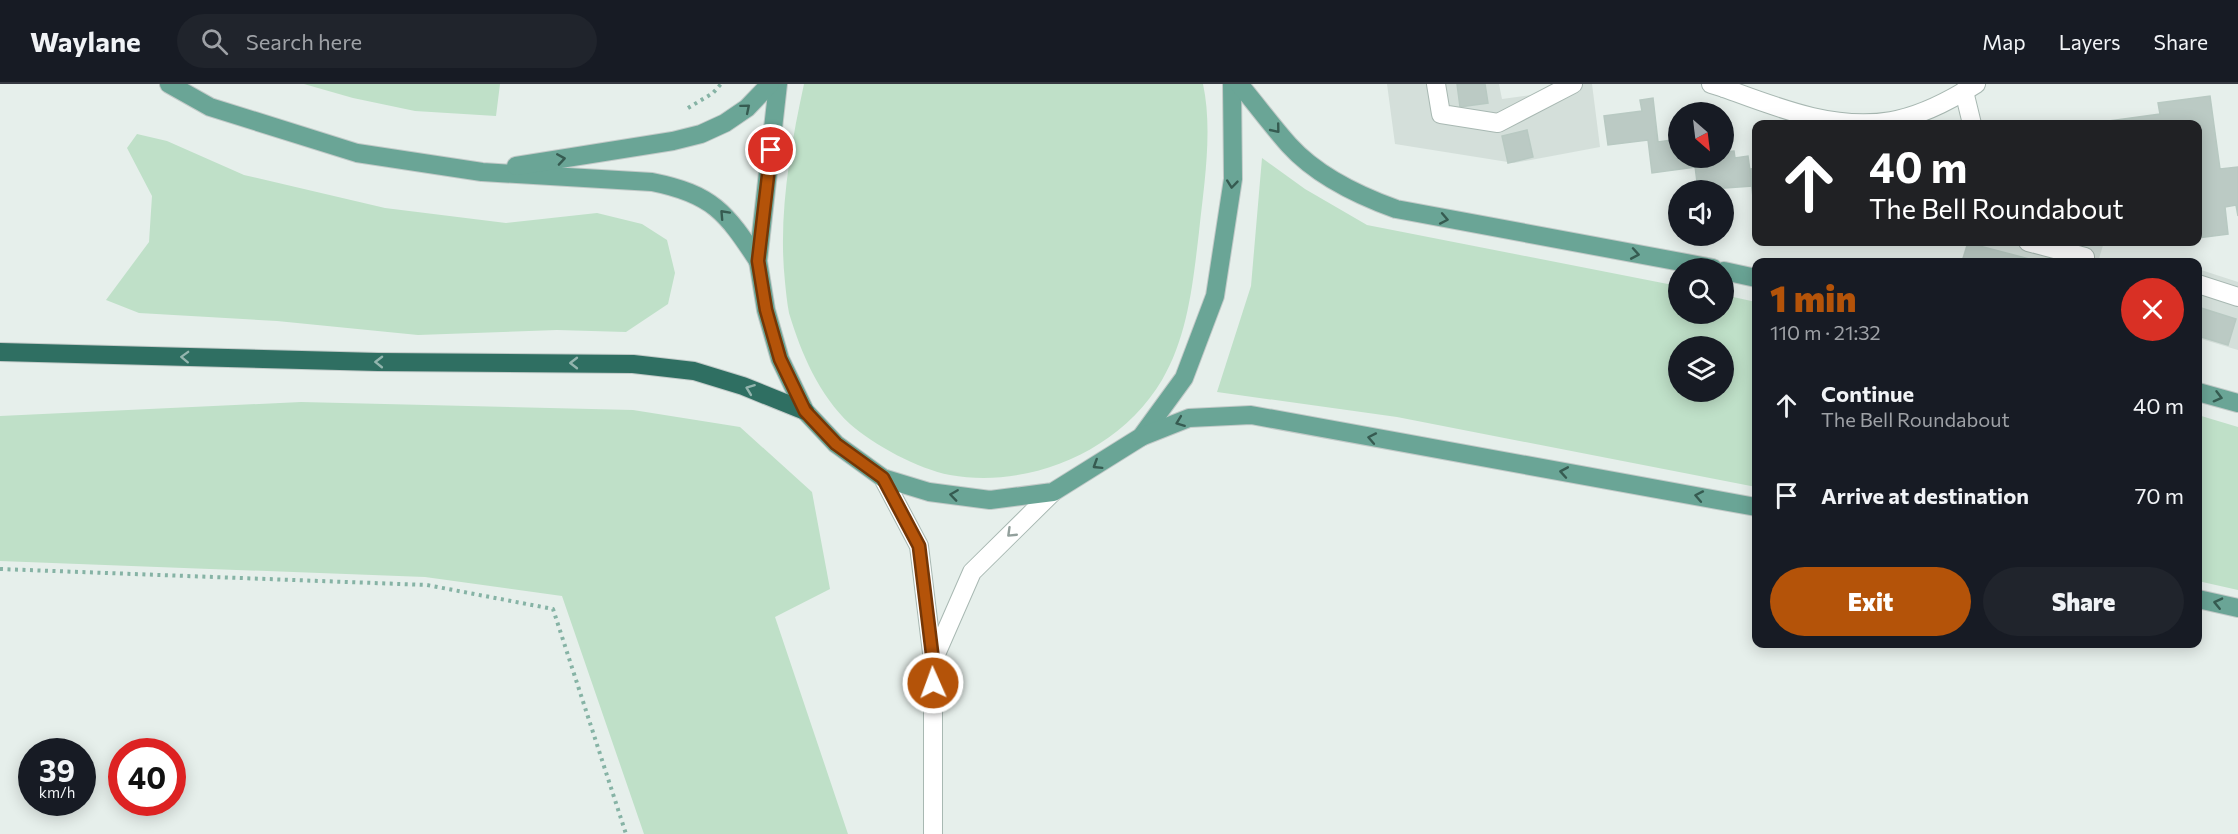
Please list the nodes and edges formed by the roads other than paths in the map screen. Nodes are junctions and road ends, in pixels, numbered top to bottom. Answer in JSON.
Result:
{"nodes":[{"id":1,"x":169,"y":84,"type":"edge"},
{"id":2,"x":770,"y":84,"type":"edge"},
{"id":3,"x":778,"y":84,"type":"edge"},
{"id":4,"x":1233,"y":84,"type":"edge"},
{"id":5,"x":1239,"y":84,"type":"edge"},
{"id":6,"x":1436,"y":84,"type":"edge"},
{"id":7,"x":1573,"y":84,"type":"edge"},
{"id":8,"x":1718,"y":86,"type":"edge"},
{"id":9,"x":1970,"y":88,"type":"edge"},
{"id":10,"x":1834,"y":120,"type":"edge"},
{"id":11,"x":1897,"y":120,"type":"edge"},
{"id":12,"x":1972,"y":120,"type":"edge"},
{"id":13,"x":482,"y":172,"type":"junction"},
{"id":14,"x":2043,"y":246,"type":"edge"},
{"id":15,"x":2085,"y":257,"type":"dead end"},
{"id":16,"x":1668,"y":260,"type":"edge"},
{"id":17,"x":758,"y":261,"type":"junction"},
{"id":18,"x":1734,"y":272,"type":"edge"},
{"id":19,"x":1752,"y":277,"type":"edge"},
{"id":20,"x":2202,"y":285,"type":"edge"},
{"id":21,"x":2238,"y":297,"type":"edge"},
{"id":22,"x":0,"y":352,"type":"edge"},
{"id":23,"x":2202,"y":393,"type":"edge"},
{"id":24,"x":2238,"y":403,"type":"edge"},
{"id":25,"x":805,"y":411,"type":"junction"},
{"id":26,"x":1141,"y":437,"type":"junction"},
{"id":27,"x":883,"y":478,"type":"junction"},
{"id":28,"x":1053,"y":492,"type":"junction"},
{"id":29,"x":1752,"y":506,"type":"edge"},
{"id":30,"x":2202,"y":600,"type":"edge"},
{"id":31,"x":2238,"y":608,"type":"edge"},
{"id":32,"x":933,"y":661,"type":"junction"},
{"id":33,"x":933,"y":834,"type":"edge"}],
"edges":[{"from":1,"to":13,"type":"main road"},
{"from":13,"to":2,"type":"main road","one_way":true},
{"from":3,"to":17,"type":"main road"},
{"from":4,"to":26,"type":"main road","one_way":true},
{"from":5,"to":16,"type":"main road","one_way":true},
{"from":6,"to":7,"type":"street"},
{"from":8,"to":10,"type":"street"},
{"from":9,"to":11,"type":"street"},
{"from":9,"to":12,"type":"street"},
{"from":17,"to":13,"type":"main road","one_way":true},
{"from":14,"to":15,"type":"street"},
{"from":17,"to":25,"type":"main road"},
{"from":18,"to":19,"type":"main road"},
{"from":20,"to":21,"type":"street"},
{"from":25,"to":22,"type":"highway","one_way":true},
{"from":23,"to":24,"type":"main road","one_way":true},
{"from":25,"to":27,"type":"main road"},
{"from":26,"to":28,"type":"main road","one_way":true},
{"from":29,"to":26,"type":"main road","one_way":true},
{"from":28,"to":27,"type":"main road","one_way":true},
{"from":27,"to":32,"type":"street"},
{"from":28,"to":32,"type":"street","one_way":true},
{"from":31,"to":30,"type":"main road","one_way":true},
{"from":32,"to":33,"type":"street"}]}
